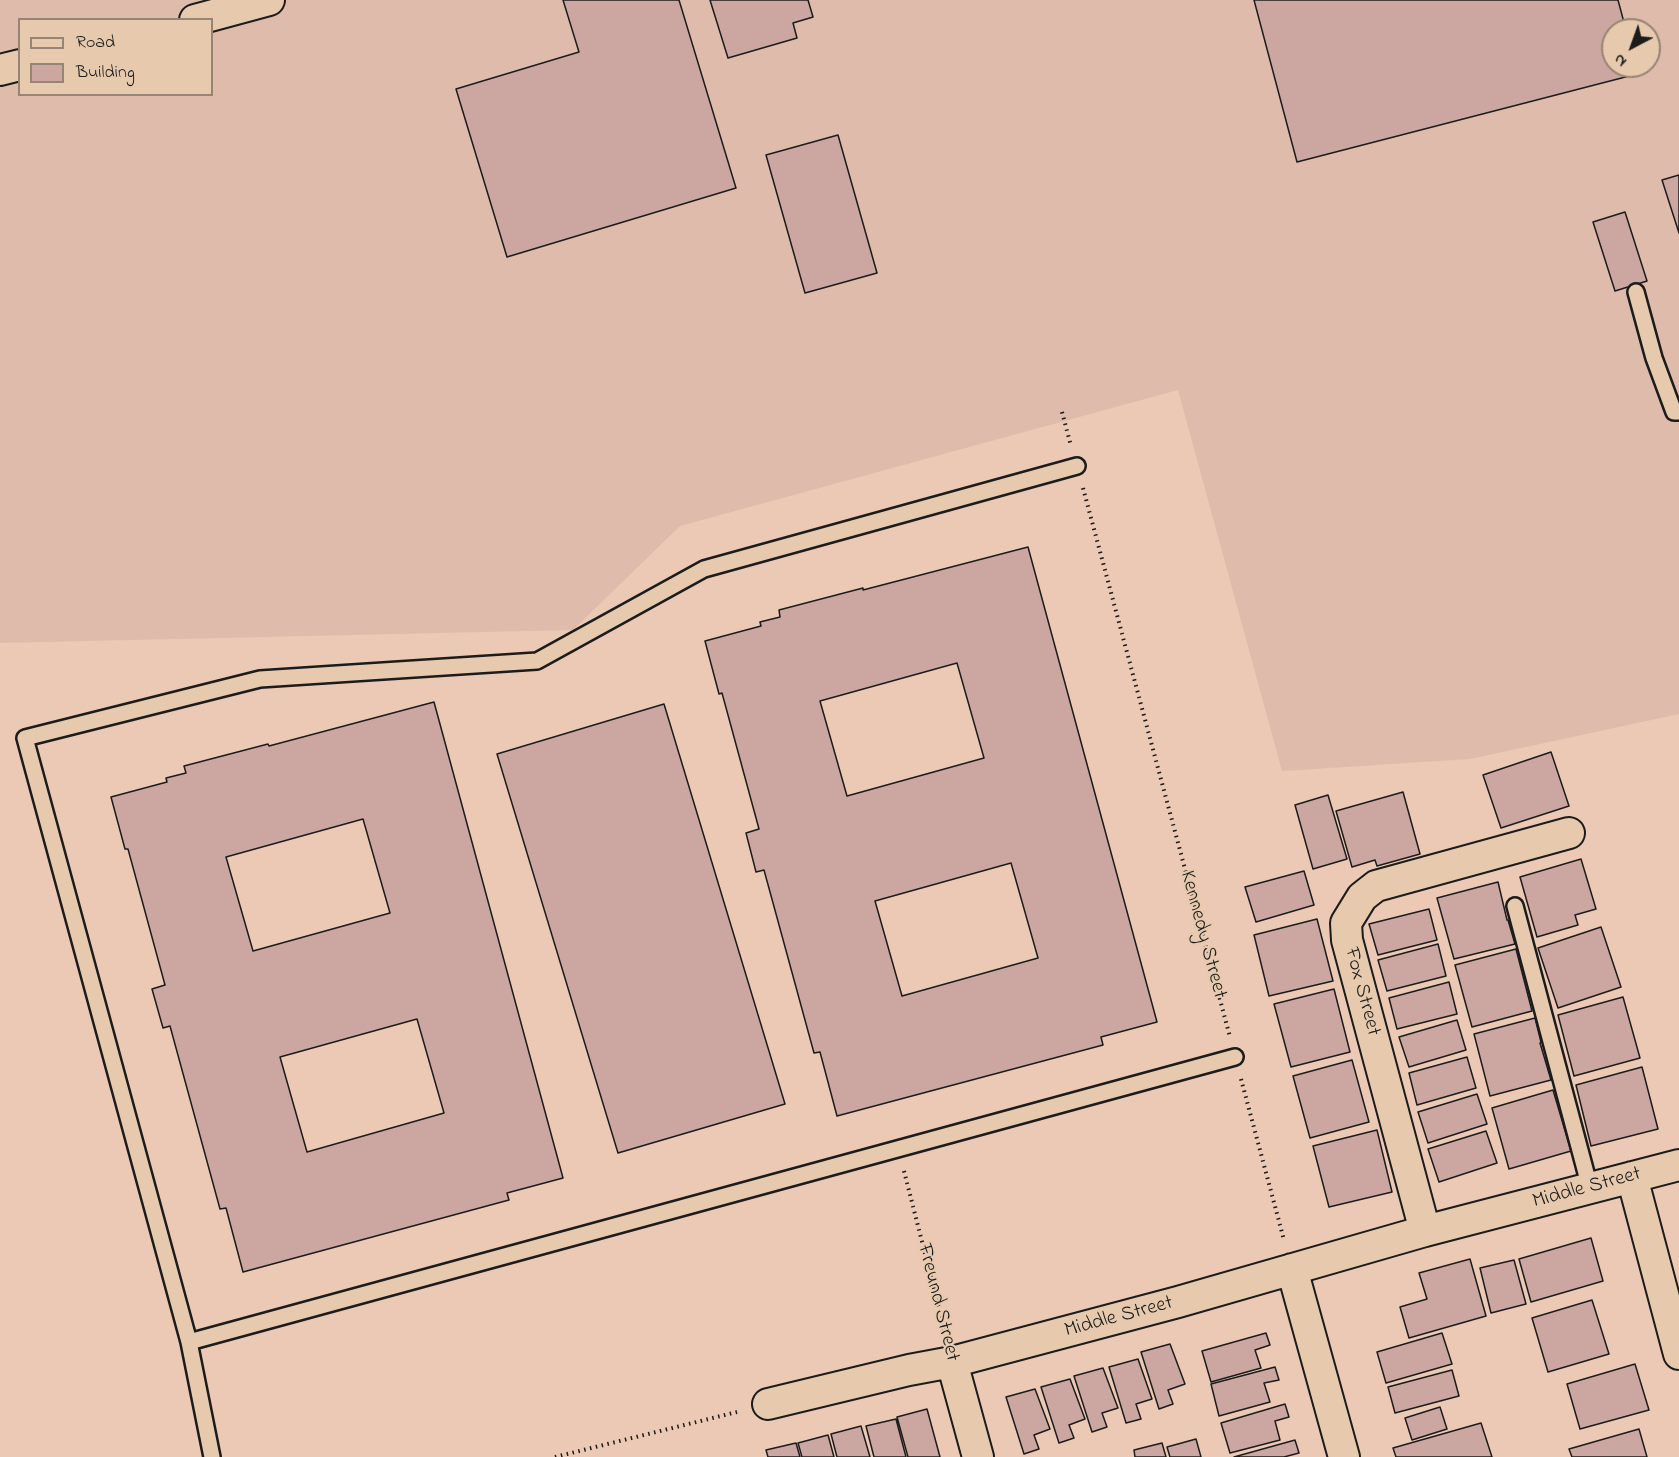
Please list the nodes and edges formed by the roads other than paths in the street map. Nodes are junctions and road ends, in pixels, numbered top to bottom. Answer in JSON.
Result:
{"nodes":[{"id":1,"x":269,"y":0,"type":"edge"},
{"id":2,"x":202,"y":18,"type":"edge"},
{"id":3,"x":18,"y":66,"type":"edge"},
{"id":4,"x":0,"y":70,"type":"edge"},
{"id":5,"x":1636,"y":292,"type":"dead end"},
{"id":6,"x":1679,"y":412,"type":"edge"},
{"id":7,"x":1077,"y":466,"type":"road end"},
{"id":8,"x":1569,"y":833,"type":"dead end"},
{"id":9,"x":1515,"y":906,"type":"dead end"},
{"id":10,"x":1235,"y":1058,"type":"road end"},
{"id":11,"x":1679,"y":1165,"type":"edge"},
{"id":12,"x":1632,"y":1177,"type":"junction"},
{"id":13,"x":1590,"y":1188,"type":"junction"},
{"id":14,"x":1425,"y":1231,"type":"junction"},
{"id":15,"x":1292,"y":1269,"type":"junction"},
{"id":16,"x":189,"y":1342,"type":"junction"},
{"id":17,"x":1679,"y":1354,"type":"edge"},
{"id":18,"x":952,"y":1362,"type":"junction"},
{"id":19,"x":768,"y":1404,"type":"road end"},
{"id":20,"x":212,"y":1457,"type":"edge"},
{"id":21,"x":978,"y":1457,"type":"edge"},
{"id":22,"x":1344,"y":1457,"type":"edge"}],
"edges":[{"from":1,"to":2,"type":"street"},
{"from":3,"to":4,"type":"street"},
{"from":5,"to":6,"type":"lane"},
{"from":7,"to":16,"type":"lane"},
{"from":8,"to":14,"type":"street","name":"Fox Street"},
{"from":9,"to":13,"type":"lane"},
{"from":10,"to":16,"type":"lane"},
{"from":11,"to":12,"type":"street","name":"Middle Street"},
{"from":12,"to":13,"type":"street","name":"Middle Street"},
{"from":12,"to":17,"type":"street"},
{"from":13,"to":14,"type":"street","name":"Middle Street"},
{"from":14,"to":15,"type":"street","name":"Middle Street"},
{"from":15,"to":18,"type":"street","name":"Middle Street"},
{"from":15,"to":22,"type":"street"},
{"from":16,"to":20,"type":"lane"},
{"from":18,"to":19,"type":"street","name":"Middle Street"},
{"from":18,"to":21,"type":"street","name":"Freund Street"}]}
